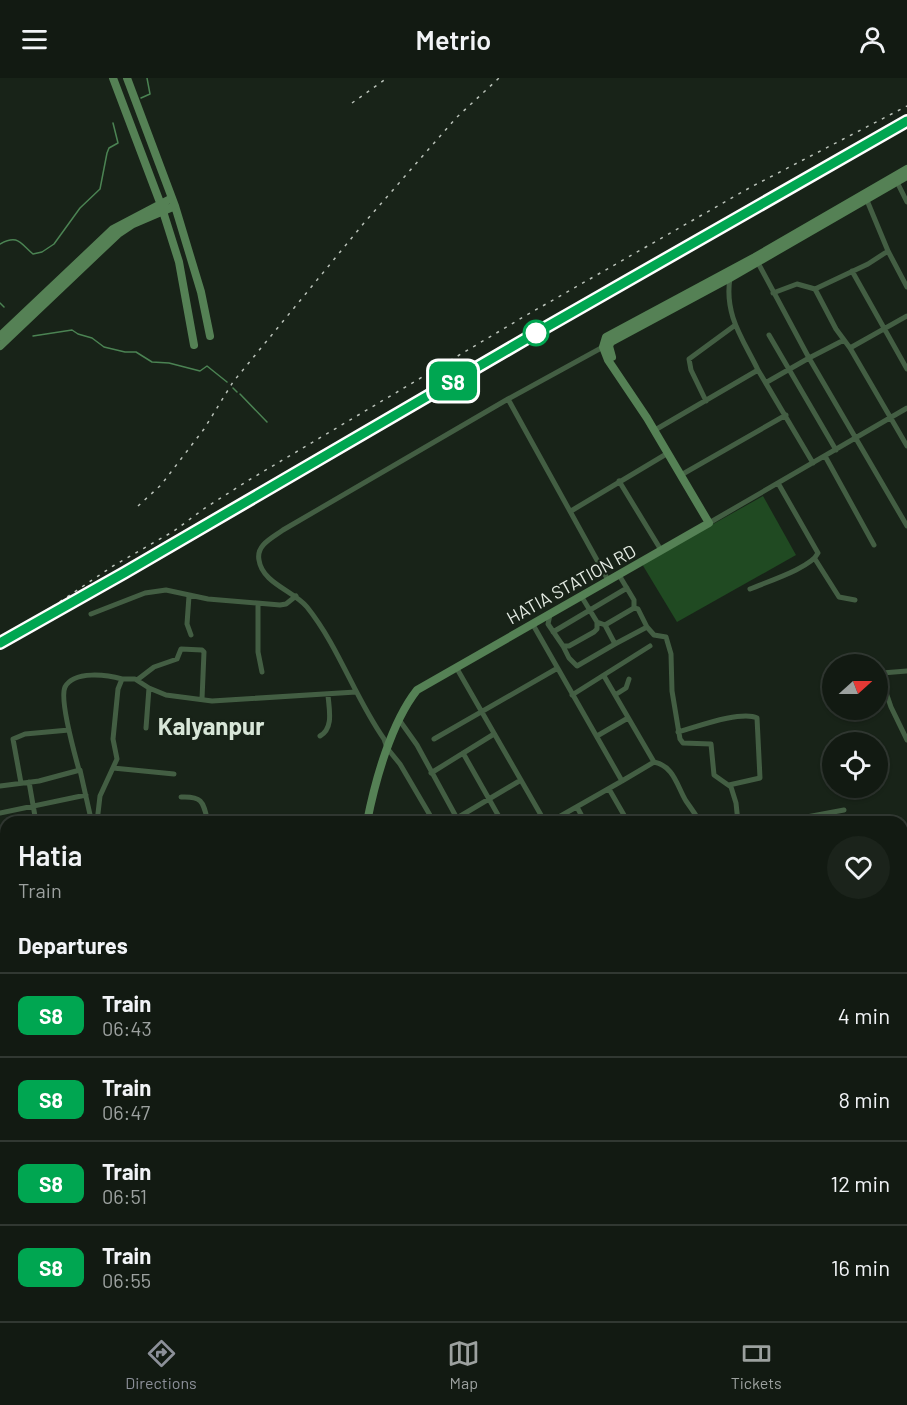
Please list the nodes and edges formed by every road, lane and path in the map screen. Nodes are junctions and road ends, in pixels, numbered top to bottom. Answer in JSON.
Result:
{"nodes":[{"id":1,"x":113,"y":78,"type":"edge"},
{"id":2,"x":127,"y":78,"type":"edge"},
{"id":3,"x":907,"y":169,"type":"edge"},
{"id":4,"x":907,"y":177,"type":"edge"},
{"id":5,"x":897,"y":182,"type":"junction"},
{"id":6,"x":865,"y":197,"type":"junction"},
{"id":7,"x":174,"y":202,"type":"junction"},
{"id":8,"x":907,"y":202,"type":"edge"},
{"id":9,"x":161,"y":207,"type":"junction"},
{"id":10,"x":888,"y":251,"type":"junction"},
{"id":11,"x":756,"y":260,"type":"junction"},
{"id":12,"x":852,"y":271,"type":"junction"},
{"id":13,"x":730,"y":278,"type":"junction"},
{"id":14,"x":907,"y":287,"type":"edge"},
{"id":15,"x":815,"y":289,"type":"junction"},
{"id":16,"x":773,"y":293,"type":"junction"},
{"id":17,"x":907,"y":316,"type":"edge"},
{"id":18,"x":734,"y":326,"type":"junction"},
{"id":19,"x":884,"y":329,"type":"junction"},
{"id":20,"x":769,"y":334,"type":"dead end"},
{"id":21,"x":0,"y":336,"type":"edge"},
{"id":22,"x":210,"y":336,"type":"dead end"},
{"id":23,"x":844,"y":340,"type":"junction"},
{"id":24,"x":194,"y":345,"type":"dead end"},
{"id":25,"x":0,"y":346,"type":"edge"},
{"id":26,"x":603,"y":346,"type":"junction"},
{"id":27,"x":850,"y":348,"type":"junction"},
{"id":28,"x":808,"y":358,"type":"junction"},
{"id":29,"x":789,"y":369,"type":"junction"},
{"id":30,"x":907,"y":369,"type":"edge"},
{"id":31,"x":616,"y":370,"type":"junction"},
{"id":32,"x":759,"y":370,"type":"junction"},
{"id":33,"x":767,"y":382,"type":"junction"},
{"id":34,"x":508,"y":399,"type":"junction"},
{"id":35,"x":706,"y":401,"type":"junction"},
{"id":36,"x":907,"y":408,"type":"edge"},
{"id":37,"x":786,"y":415,"type":"junction"},
{"id":38,"x":890,"y":418,"type":"junction"},
{"id":39,"x":654,"y":430,"type":"junction"},
{"id":40,"x":855,"y":439,"type":"junction"},
{"id":41,"x":907,"y":446,"type":"edge"},
{"id":42,"x":836,"y":450,"type":"junction"},
{"id":43,"x":668,"y":453,"type":"junction"},
{"id":44,"x":825,"y":456,"type":"junction"},
{"id":45,"x":813,"y":463,"type":"junction"},
{"id":46,"x":681,"y":475,"type":"junction"},
{"id":47,"x":619,"y":481,"type":"junction"},
{"id":48,"x":778,"y":483,"type":"junction"},
{"id":49,"x":571,"y":511,"type":"junction"},
{"id":50,"x":709,"y":523,"type":"junction"},
{"id":51,"x":907,"y":526,"type":"edge"},
{"id":52,"x":874,"y":545,"type":"dead end"},
{"id":53,"x":661,"y":550,"type":"junction"},
{"id":54,"x":815,"y":559,"type":"junction"},
{"id":55,"x":619,"y":574,"type":"junction"},
{"id":56,"x":608,"y":580,"type":"junction"},
{"id":57,"x":627,"y":588,"type":"junction"},
{"id":58,"x":750,"y":588,"type":"dead end"},
{"id":59,"x":583,"y":595,"type":"junction"},
{"id":60,"x":189,"y":596,"type":"junction"},
{"id":61,"x":296,"y":596,"type":"junction"},
{"id":62,"x":855,"y":600,"type":"dead end"},
{"id":63,"x":258,"y":603,"type":"junction"},
{"id":64,"x":634,"y":608,"type":"junction"},
{"id":65,"x":590,"y":610,"type":"junction"},
{"id":66,"x":91,"y":614,"type":"dead end"},
{"id":67,"x":550,"y":614,"type":"junction"},
{"id":68,"x":597,"y":622,"type":"junction"},
{"id":69,"x":532,"y":624,"type":"junction"},
{"id":70,"x":605,"y":625,"type":"junction"},
{"id":71,"x":647,"y":627,"type":"junction"},
{"id":72,"x":553,"y":632,"type":"junction"},
{"id":73,"x":191,"y":635,"type":"dead end"},
{"id":74,"x":615,"y":644,"type":"junction"},
{"id":75,"x":563,"y":646,"type":"junction"},
{"id":76,"x":650,"y":646,"type":"dead end"},
{"id":77,"x":456,"y":667,"type":"junction"},
{"id":78,"x":556,"y":669,"type":"junction"},
{"id":79,"x":907,"y":670,"type":"edge"},
{"id":80,"x":262,"y":672,"type":"dead end"},
{"id":81,"x":604,"y":676,"type":"junction"},
{"id":82,"x":122,"y":679,"type":"junction"},
{"id":83,"x":629,"y":679,"type":"dead end"},
{"id":84,"x":137,"y":680,"type":"junction"},
{"id":85,"x":149,"y":688,"type":"junction"},
{"id":86,"x":356,"y":692,"type":"junction"},
{"id":87,"x":328,"y":695,"type":"junction"},
{"id":88,"x":572,"y":695,"type":"junction"},
{"id":89,"x":615,"y":695,"type":"junction"},
{"id":90,"x":202,"y":699,"type":"junction"},
{"id":91,"x":481,"y":712,"type":"junction"},
{"id":92,"x":628,"y":718,"type":"junction"},
{"id":93,"x":400,"y":721,"type":"junction"},
{"id":94,"x":146,"y":728,"type":"dead end"},
{"id":95,"x":69,"y":730,"type":"junction"},
{"id":96,"x":678,"y":732,"type":"junction"},
{"id":97,"x":494,"y":734,"type":"junction"},
{"id":98,"x":320,"y":736,"type":"dead end"},
{"id":99,"x":597,"y":736,"type":"junction"},
{"id":100,"x":434,"y":739,"type":"dead end"},
{"id":101,"x":907,"y":740,"type":"edge"},
{"id":102,"x":387,"y":748,"type":"junction"},
{"id":103,"x":463,"y":753,"type":"junction"},
{"id":104,"x":654,"y":762,"type":"junction"},
{"id":105,"x":112,"y":768,"type":"junction"},
{"id":106,"x":79,"y":770,"type":"junction"},
{"id":107,"x":431,"y":773,"type":"junction"},
{"id":108,"x":174,"y":774,"type":"dead end"},
{"id":109,"x":521,"y":780,"type":"junction"},
{"id":110,"x":622,"y":781,"type":"junction"},
{"id":111,"x":29,"y":782,"type":"junction"},
{"id":112,"x":21,"y":783,"type":"junction"},
{"id":113,"x":729,"y":784,"type":"junction"},
{"id":114,"x":0,"y":786,"type":"edge"},
{"id":115,"x":609,"y":789,"type":"junction"},
{"id":116,"x":87,"y":795,"type":"junction"},
{"id":117,"x":181,"y":798,"type":"dead end"},
{"id":118,"x":489,"y":799,"type":"junction"},
{"id":119,"x":34,"y":806,"type":"junction"},
{"id":120,"x":577,"y":807,"type":"junction"},
{"id":121,"x":844,"y":810,"type":"dead end"},
{"id":122,"x":0,"y":813,"type":"edge"},
{"id":123,"x":35,"y":816,"type":"edge"},
{"id":124,"x":94,"y":816,"type":"edge"},
{"id":125,"x":96,"y":816,"type":"edge"},
{"id":126,"x":206,"y":816,"type":"edge"},
{"id":127,"x":369,"y":816,"type":"edge"},
{"id":128,"x":430,"y":816,"type":"edge"},
{"id":129,"x":456,"y":816,"type":"edge"},
{"id":130,"x":464,"y":816,"type":"edge"},
{"id":131,"x":499,"y":816,"type":"edge"},
{"id":132,"x":542,"y":816,"type":"edge"},
{"id":133,"x":561,"y":816,"type":"edge"},
{"id":134,"x":582,"y":816,"type":"edge"},
{"id":135,"x":625,"y":816,"type":"edge"},
{"id":136,"x":696,"y":816,"type":"edge"},
{"id":137,"x":737,"y":816,"type":"edge"},
{"id":138,"x":812,"y":816,"type":"edge"}],
"edges":[{"from":1,"to":9,"type":"street"},
{"from":2,"to":7,"type":"street"},
{"from":3,"to":6,"type":"street"},
{"from":4,"to":5,"type":"street"},
{"from":5,"to":6,"type":"street"},
{"from":5,"to":8,"type":"street"},
{"from":6,"to":10,"type":"street"},
{"from":6,"to":11,"type":"street"},
{"from":7,"to":9,"type":"street"},
{"from":7,"to":22,"type":"street"},
{"from":9,"to":21,"type":"street"},
{"from":9,"to":24,"type":"street"},
{"from":9,"to":25,"type":"street"},
{"from":10,"to":12,"type":"street"},
{"from":10,"to":14,"type":"street"},
{"from":11,"to":13,"type":"street"},
{"from":11,"to":16,"type":"street"},
{"from":11,"to":26,"type":"street"},
{"from":12,"to":15,"type":"street"},
{"from":12,"to":19,"type":"street"},
{"from":13,"to":18,"type":"street"},
{"from":13,"to":31,"type":"street"},
{"from":15,"to":16,"type":"street"},
{"from":15,"to":23,"type":"street"},
{"from":16,"to":28,"type":"street"},
{"from":17,"to":19,"type":"street"},
{"from":18,"to":32,"type":"street"},
{"from":18,"to":35,"type":"street"},
{"from":19,"to":27,"type":"street"},
{"from":19,"to":30,"type":"street"},
{"from":20,"to":29,"type":"street"},
{"from":23,"to":27,"type":"street"},
{"from":23,"to":28,"type":"street"},
{"from":26,"to":31,"type":"street"},
{"from":26,"to":34,"type":"street"},
{"from":27,"to":38,"type":"street"},
{"from":28,"to":29,"type":"street"},
{"from":28,"to":40,"type":"street"},
{"from":29,"to":33,"type":"street"},
{"from":29,"to":42,"type":"street"},
{"from":31,"to":39,"type":"street"},
{"from":32,"to":33,"type":"street"},
{"from":32,"to":35,"type":"street"},
{"from":33,"to":37,"type":"street"},
{"from":34,"to":49,"type":"street"},
{"from":34,"to":61,"type":"street"},
{"from":35,"to":39,"type":"street"},
{"from":36,"to":38,"type":"street"},
{"from":37,"to":45,"type":"street"},
{"from":37,"to":46,"type":"street"},
{"from":38,"to":40,"type":"street"},
{"from":38,"to":41,"type":"street"},
{"from":39,"to":43,"type":"street"},
{"from":40,"to":42,"type":"street"},
{"from":40,"to":51,"type":"street"},
{"from":42,"to":44,"type":"street"},
{"from":43,"to":46,"type":"street"},
{"from":43,"to":47,"type":"street"},
{"from":44,"to":45,"type":"street"},
{"from":44,"to":52,"type":"street"},
{"from":45,"to":48,"type":"street"},
{"from":46,"to":50,"type":"street"},
{"from":47,"to":49,"type":"street"},
{"from":47,"to":53,"type":"street"},
{"from":48,"to":50,"type":"street"},
{"from":48,"to":54,"type":"street"},
{"from":49,"to":56,"type":"street"},
{"from":50,"to":53,"type":"street","name":"HATIA STATION RD"},
{"from":53,"to":55,"type":"street","name":"HATIA STATION RD"},
{"from":54,"to":58,"type":"street"},
{"from":54,"to":62,"type":"street"},
{"from":55,"to":56,"type":"street","name":"HATIA STATION RD"},
{"from":55,"to":57,"type":"street"},
{"from":56,"to":59,"type":"street","name":"HATIA STATION RD"},
{"from":57,"to":64,"type":"street"},
{"from":57,"to":65,"type":"street"},
{"from":59,"to":65,"type":"street"},
{"from":59,"to":67,"type":"street","name":"HATIA STATION RD"},
{"from":60,"to":63,"type":"street"},
{"from":60,"to":66,"type":"street"},
{"from":60,"to":73,"type":"street"},
{"from":61,"to":63,"type":"street"},
{"from":61,"to":86,"type":"street"},
{"from":63,"to":80,"type":"street"},
{"from":64,"to":70,"type":"street"},
{"from":64,"to":71,"type":"street"},
{"from":65,"to":68,"type":"street"},
{"from":65,"to":72,"type":"street"},
{"from":67,"to":69,"type":"street","name":"HATIA STATION RD"},
{"from":67,"to":72,"type":"street"},
{"from":68,"to":70,"type":"street"},
{"from":68,"to":75,"type":"street"},
{"from":69,"to":77,"type":"street","name":"HATIA STATION RD"},
{"from":69,"to":78,"type":"street"},
{"from":70,"to":74,"type":"street"},
{"from":71,"to":74,"type":"street"},
{"from":71,"to":96,"type":"street"},
{"from":72,"to":75,"type":"street"},
{"from":74,"to":75,"type":"street"},
{"from":76,"to":81,"type":"street"},
{"from":77,"to":91,"type":"street"},
{"from":77,"to":93,"type":"street","name":"HATIA STATION RD"},
{"from":78,"to":88,"type":"street"},
{"from":78,"to":91,"type":"street"},
{"from":79,"to":101,"type":"street"},
{"from":81,"to":88,"type":"street"},
{"from":81,"to":89,"type":"street"},
{"from":82,"to":84,"type":"street"},
{"from":82,"to":95,"type":"street"},
{"from":82,"to":105,"type":"street"},
{"from":83,"to":89,"type":"street"},
{"from":84,"to":85,"type":"street"},
{"from":84,"to":90,"type":"street"},
{"from":85,"to":90,"type":"street"},
{"from":85,"to":94,"type":"street"},
{"from":86,"to":87,"type":"street"},
{"from":86,"to":102,"type":"street"},
{"from":87,"to":90,"type":"street"},
{"from":87,"to":98,"type":"street"},
{"from":88,"to":99,"type":"street"},
{"from":89,"to":92,"type":"street"},
{"from":91,"to":97,"type":"street"},
{"from":91,"to":100,"type":"street"},
{"from":92,"to":99,"type":"street"},
{"from":92,"to":104,"type":"street"},
{"from":93,"to":102,"type":"street","name":"HATIA STATION RD"},
{"from":93,"to":107,"type":"street"},
{"from":95,"to":106,"type":"street"},
{"from":95,"to":112,"type":"street"},
{"from":96,"to":113,"type":"street"},
{"from":96,"to":113,"type":"street"},
{"from":97,"to":103,"type":"street"},
{"from":97,"to":109,"type":"street"},
{"from":99,"to":110,"type":"street"},
{"from":102,"to":127,"type":"street","name":"HATIA STATION RD"},
{"from":102,"to":128,"type":"street"},
{"from":103,"to":107,"type":"street"},
{"from":103,"to":118,"type":"street"},
{"from":104,"to":110,"type":"street"},
{"from":104,"to":136,"type":"street"},
{"from":105,"to":108,"type":"street"},
{"from":105,"to":125,"type":"street"},
{"from":106,"to":111,"type":"street"},
{"from":106,"to":116,"type":"street"},
{"from":107,"to":129,"type":"street"},
{"from":109,"to":118,"type":"street"},
{"from":109,"to":132,"type":"street"},
{"from":110,"to":115,"type":"street"},
{"from":111,"to":112,"type":"street"},
{"from":111,"to":119,"type":"street"},
{"from":112,"to":114,"type":"street"},
{"from":113,"to":137,"type":"street"},
{"from":115,"to":120,"type":"street"},
{"from":115,"to":135,"type":"street"},
{"from":116,"to":119,"type":"street"},
{"from":116,"to":124,"type":"street"},
{"from":117,"to":126,"type":"street"},
{"from":118,"to":130,"type":"street"},
{"from":118,"to":131,"type":"street"},
{"from":119,"to":122,"type":"street"},
{"from":119,"to":123,"type":"street"},
{"from":120,"to":133,"type":"street"},
{"from":120,"to":134,"type":"street"},
{"from":121,"to":138,"type":"street"}]}
